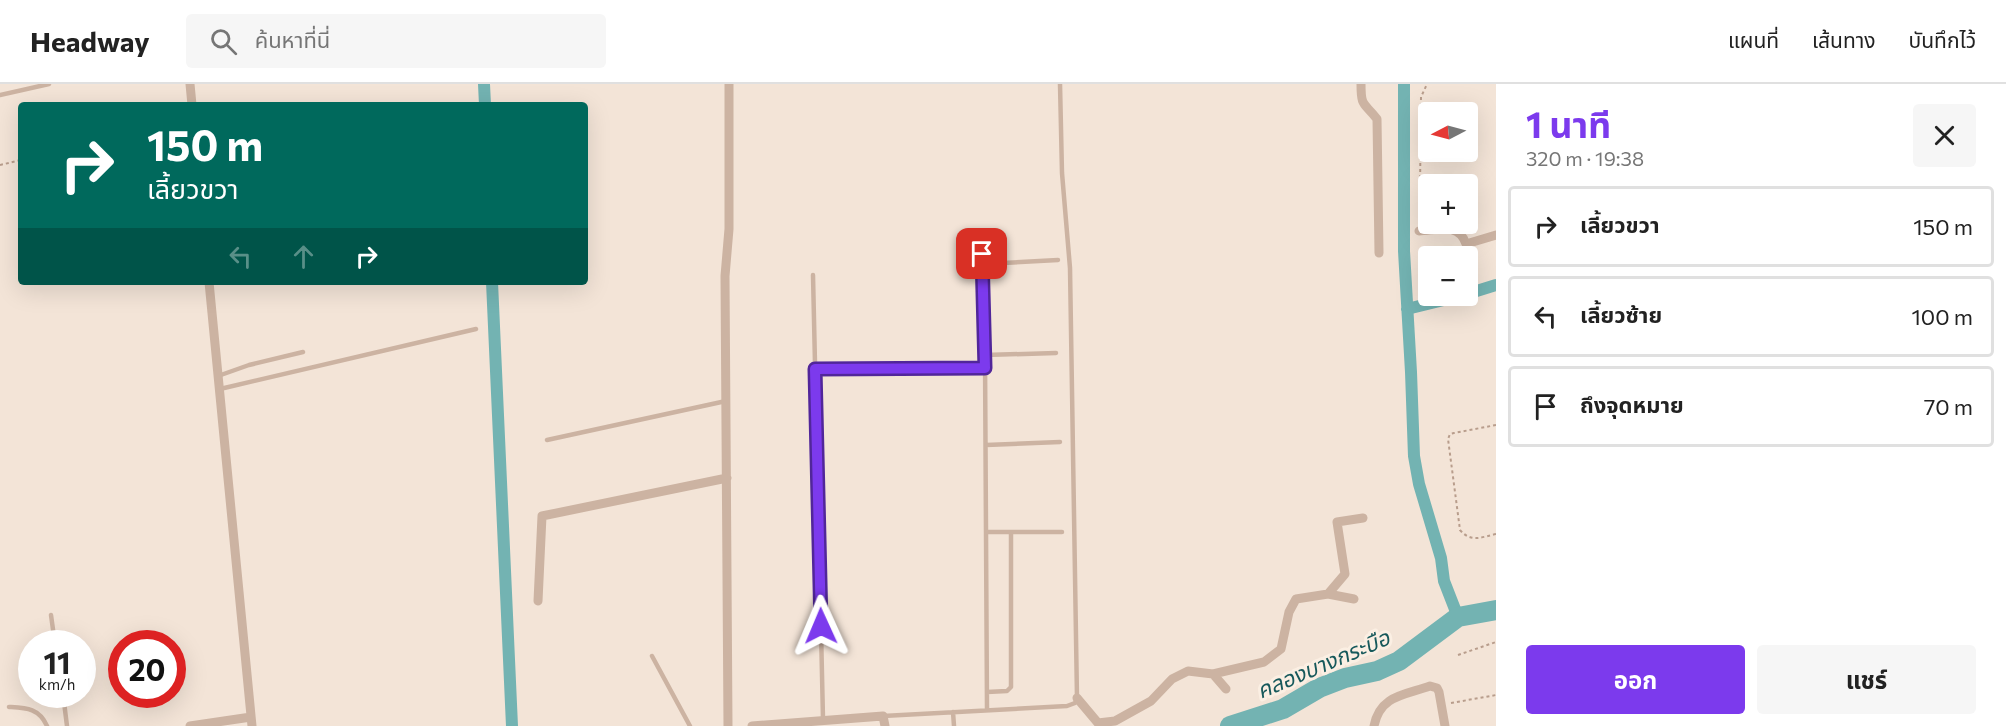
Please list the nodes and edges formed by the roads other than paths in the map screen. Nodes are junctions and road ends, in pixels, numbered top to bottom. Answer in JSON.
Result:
{"nodes":[{"id":1,"x":49,"y":84,"type":"edge"},
{"id":2,"x":190,"y":84,"type":"edge"},
{"id":3,"x":729,"y":84,"type":"edge"},
{"id":4,"x":1060,"y":84,"type":"edge"},
{"id":5,"x":1361,"y":84,"type":"edge"},
{"id":6,"x":0,"y":95,"type":"edge"},
{"id":7,"x":192,"y":102,"type":"edge"},
{"id":8,"x":1461,"y":234,"type":"edge"},
{"id":9,"x":1496,"y":235,"type":"edge"},
{"id":10,"x":1379,"y":253,"type":"dead end"},
{"id":11,"x":982,"y":254,"type":"dead end"},
{"id":12,"x":1058,"y":260,"type":"dead end"},
{"id":13,"x":983,"y":264,"type":"junction"},
{"id":14,"x":813,"y":275,"type":"dead end"},
{"id":15,"x":209,"y":285,"type":"edge"},
{"id":16,"x":476,"y":328,"type":"dead end"},
{"id":17,"x":303,"y":352,"type":"dead end"},
{"id":18,"x":1056,"y":352,"type":"dead end"},
{"id":19,"x":985,"y":355,"type":"junction"},
{"id":20,"x":985,"y":368,"type":"junction"},
{"id":21,"x":815,"y":369,"type":"junction"},
{"id":22,"x":219,"y":376,"type":"junction"},
{"id":23,"x":220,"y":389,"type":"junction"},
{"id":24,"x":726,"y":401,"type":"junction"},
{"id":25,"x":547,"y":440,"type":"dead end"},
{"id":26,"x":1060,"y":442,"type":"dead end"},
{"id":27,"x":986,"y":445,"type":"junction"},
{"id":28,"x":727,"y":478,"type":"junction"},
{"id":29,"x":1363,"y":518,"type":"dead end"},
{"id":30,"x":986,"y":532,"type":"junction"},
{"id":31,"x":1011,"y":532,"type":"junction"},
{"id":32,"x":1062,"y":532,"type":"dead end"},
{"id":33,"x":1328,"y":594,"type":"junction"},
{"id":34,"x":1353,"y":599,"type":"dead end"},
{"id":35,"x":538,"y":601,"type":"dead end"},
{"id":36,"x":51,"y":615,"type":"dead end"},
{"id":37,"x":53,"y":630,"type":"edge"},
{"id":38,"x":651,"y":656,"type":"dead end"},
{"id":39,"x":1213,"y":674,"type":"junction"},
{"id":40,"x":1226,"y":689,"type":"dead end"},
{"id":41,"x":987,"y":692,"type":"junction"},
{"id":42,"x":1077,"y":698,"type":"junction"},
{"id":43,"x":9,"y":707,"type":"dead end"},
{"id":44,"x":65,"y":708,"type":"edge"},
{"id":45,"x":987,"y":710,"type":"junction"},
{"id":46,"x":953,"y":712,"type":"junction"},
{"id":47,"x":823,"y":719,"type":"junction"},
{"id":48,"x":884,"y":721,"type":"edge"},
{"id":49,"x":252,"y":722,"type":"edge"},
{"id":50,"x":808,"y":723,"type":"edge"},
{"id":51,"x":47,"y":726,"type":"edge"},
{"id":52,"x":67,"y":726,"type":"edge"},
{"id":53,"x":190,"y":726,"type":"edge"},
{"id":54,"x":690,"y":726,"type":"edge"},
{"id":55,"x":728,"y":726,"type":"edge"},
{"id":56,"x":752,"y":726,"type":"edge"},
{"id":57,"x":954,"y":726,"type":"edge"},
{"id":58,"x":1374,"y":726,"type":"edge"},
{"id":59,"x":1445,"y":726,"type":"edge"}],
"edges":[{"from":1,"to":6,"type":"lane"},
{"from":2,"to":7,"type":"street"},
{"from":3,"to":24,"type":"street"},
{"from":4,"to":42,"type":"lane"},
{"from":5,"to":10,"type":"street"},
{"from":8,"to":9,"type":"street"},
{"from":11,"to":13,"type":"lane"},
{"from":12,"to":13,"type":"lane"},
{"from":13,"to":19,"type":"lane"},
{"from":14,"to":21,"type":"lane"},
{"from":15,"to":22,"type":"street"},
{"from":16,"to":23,"type":"lane"},
{"from":17,"to":22,"type":"lane"},
{"from":18,"to":19,"type":"lane"},
{"from":19,"to":20,"type":"lane"},
{"from":20,"to":21,"type":"lane"},
{"from":20,"to":27,"type":"lane"},
{"from":21,"to":47,"type":"lane"},
{"from":22,"to":23,"type":"street"},
{"from":23,"to":49,"type":"street"},
{"from":24,"to":25,"type":"lane"},
{"from":24,"to":28,"type":"street"},
{"from":26,"to":27,"type":"lane"},
{"from":27,"to":30,"type":"lane"},
{"from":28,"to":35,"type":"street"},
{"from":28,"to":55,"type":"street"},
{"from":29,"to":33,"type":"street"},
{"from":30,"to":31,"type":"lane"},
{"from":30,"to":41,"type":"lane"},
{"from":31,"to":32,"type":"lane"},
{"from":31,"to":41,"type":"lane"},
{"from":33,"to":34,"type":"street"},
{"from":33,"to":39,"type":"street"},
{"from":36,"to":37,"type":"lane"},
{"from":38,"to":54,"type":"lane"},
{"from":39,"to":40,"type":"street"},
{"from":39,"to":42,"type":"street"},
{"from":41,"to":45,"type":"lane"},
{"from":42,"to":45,"type":"lane"},
{"from":43,"to":51,"type":"lane"},
{"from":44,"to":52,"type":"lane"},
{"from":45,"to":46,"type":"lane"},
{"from":46,"to":48,"type":"lane"},
{"from":46,"to":57,"type":"lane"},
{"from":47,"to":48,"type":"street"},
{"from":47,"to":50,"type":"street"},
{"from":49,"to":53,"type":"street"},
{"from":50,"to":56,"type":"street"},
{"from":58,"to":59,"type":"street"}]}
